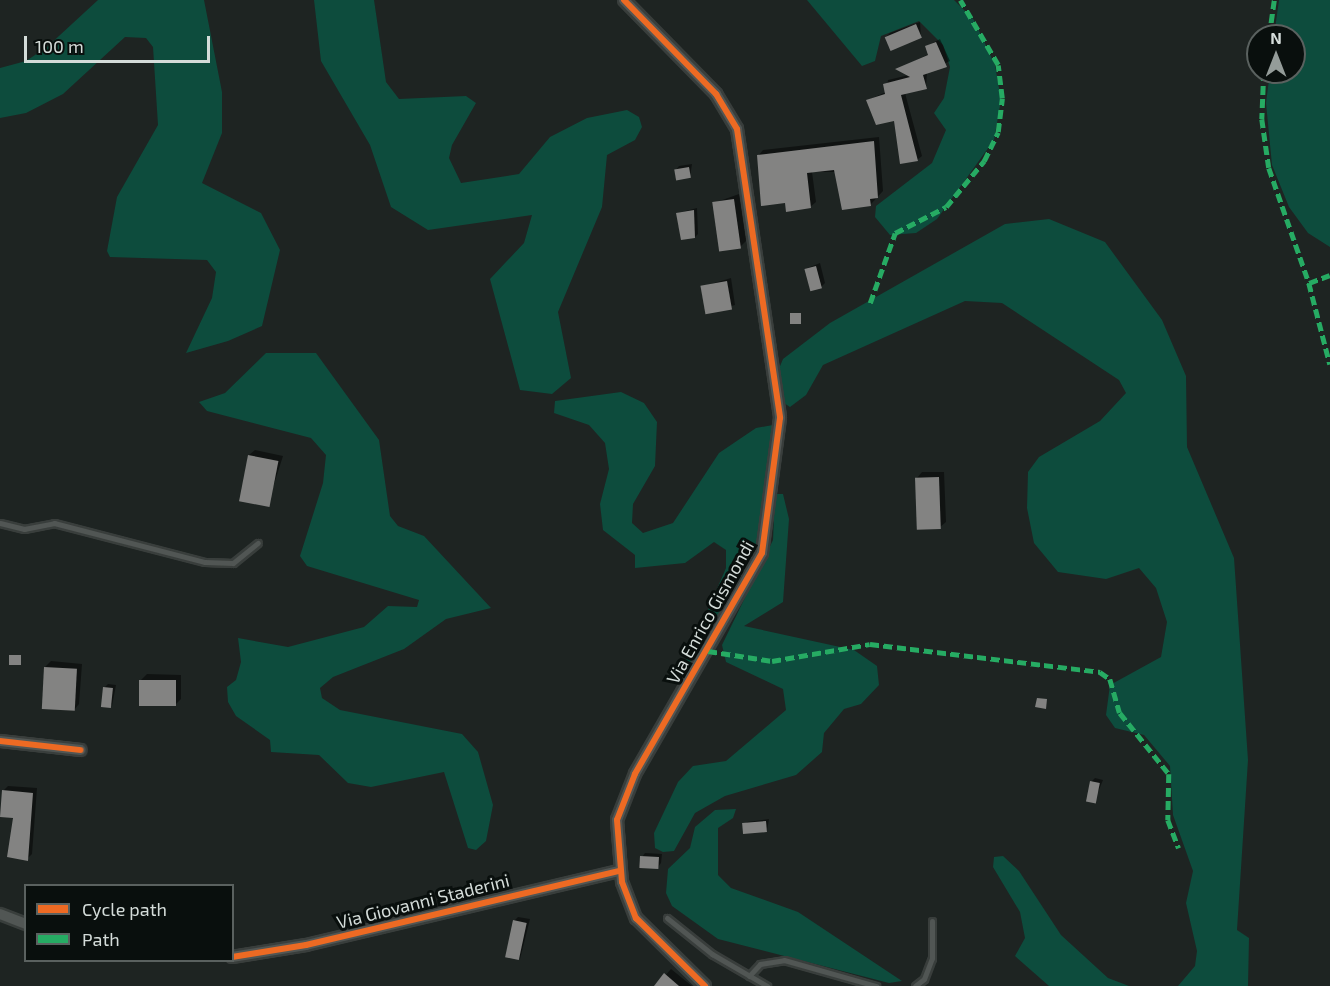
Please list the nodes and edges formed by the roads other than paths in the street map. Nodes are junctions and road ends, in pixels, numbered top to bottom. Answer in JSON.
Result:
{"nodes":[{"id":1,"x":624,"y":0,"type":"edge"},
{"id":2,"x":0,"y":523,"type":"edge"},
{"id":3,"x":258,"y":543,"type":"dead end"},
{"id":4,"x":0,"y":741,"type":"edge"},
{"id":5,"x":80,"y":750,"type":"dead end"},
{"id":6,"x":620,"y":871,"type":"junction"},
{"id":7,"x":0,"y":914,"type":"edge"},
{"id":8,"x":667,"y":918,"type":"dead end"},
{"id":9,"x":932,"y":921,"type":"dead end"},
{"id":10,"x":24,"y":923,"type":"edge"},
{"id":11,"x":234,"y":957,"type":"edge"},
{"id":12,"x":749,"y":976,"type":"junction"},
{"id":13,"x":705,"y":986,"type":"edge"},
{"id":14,"x":767,"y":986,"type":"edge"},
{"id":15,"x":876,"y":986,"type":"edge"},
{"id":16,"x":915,"y":986,"type":"edge"}],
"edges":[{"from":1,"to":6,"type":"street","name":"Via Enrico Gismondi"},
{"from":2,"to":3,"type":"lane"},
{"from":4,"to":5,"type":"street"},
{"from":6,"to":11,"type":"street","name":"Via Giovanni Staderini"},
{"from":6,"to":13,"type":"street","name":"Via Enrico Gismondi"},
{"from":7,"to":10,"type":"street"},
{"from":8,"to":12,"type":"lane"},
{"from":9,"to":16,"type":"lane"},
{"from":12,"to":14,"type":"lane"},
{"from":12,"to":15,"type":"lane"}]}
